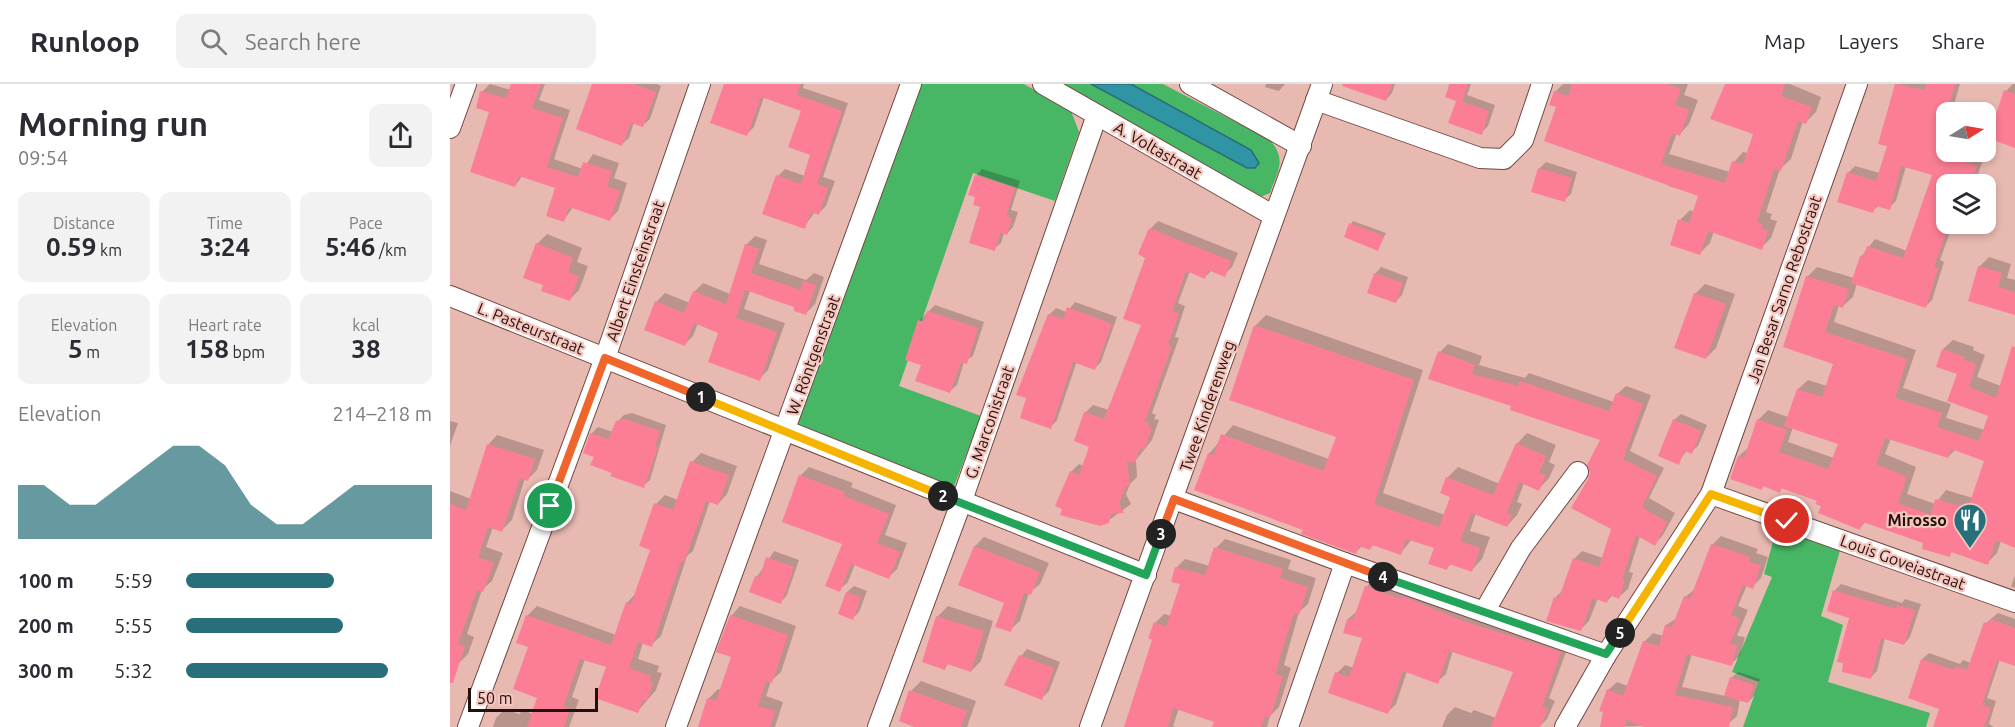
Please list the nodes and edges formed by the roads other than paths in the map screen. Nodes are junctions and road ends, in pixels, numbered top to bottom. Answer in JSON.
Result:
{"nodes":[{"id":1,"x":466,"y":84,"type":"edge"},
{"id":2,"x":700,"y":84,"type":"edge"},
{"id":3,"x":910,"y":84,"type":"edge"},
{"id":4,"x":1043,"y":84,"type":"edge"},
{"id":5,"x":1190,"y":84,"type":"edge"},
{"id":6,"x":1542,"y":84,"type":"edge"},
{"id":7,"x":1857,"y":84,"type":"edge"},
{"id":8,"x":1215,"y":91,"type":"edge"},
{"id":9,"x":1319,"y":92,"type":"edge"},
{"id":10,"x":1097,"y":115,"type":"junction"},
{"id":11,"x":450,"y":128,"type":"edge"},
{"id":12,"x":1301,"y":146,"type":"junction"},
{"id":13,"x":1274,"y":216,"type":"junction"},
{"id":14,"x":450,"y":296,"type":"edge"},
{"id":15,"x":605,"y":358,"type":"junction"},
{"id":16,"x":785,"y":432,"type":"junction"},
{"id":17,"x":1578,"y":472,"type":"dead end"},
{"id":18,"x":1711,"y":494,"type":"junction"},
{"id":19,"x":1174,"y":499,"type":"junction"},
{"id":20,"x":961,"y":503,"type":"junction"},
{"id":21,"x":1345,"y":563,"type":"junction"},
{"id":22,"x":1146,"y":575,"type":"junction"},
{"id":23,"x":2015,"y":602,"type":"edge"},
{"id":24,"x":1484,"y":612,"type":"junction"},
{"id":25,"x":1606,"y":654,"type":"junction"},
{"id":26,"x":468,"y":727,"type":"edge"},
{"id":27,"x":676,"y":727,"type":"edge"},
{"id":28,"x":878,"y":727,"type":"edge"},
{"id":29,"x":1090,"y":727,"type":"edge"},
{"id":30,"x":1288,"y":727,"type":"edge"},
{"id":31,"x":1564,"y":727,"type":"edge"}],
"edges":[{"from":1,"to":11,"type":"street"},
{"from":2,"to":15,"type":"street","name":"Albert Einsteinstraat"},
{"from":3,"to":16,"type":"street","name":"W. Röntgenstraat"},
{"from":4,"to":10,"type":"street","name":"A. Voltastraat"},
{"from":5,"to":8,"type":"street"},
{"from":6,"to":9,"type":"street"},
{"from":7,"to":18,"type":"street","name":"Jan Besar Sarno Rebostraat"},
{"from":8,"to":12,"type":"street"},
{"from":9,"to":12,"type":"street","name":"Twee Kinderenweg"},
{"from":10,"to":13,"type":"street","name":"A. Voltastraat"},
{"from":10,"to":20,"type":"street","name":"G. Marconistraat"},
{"from":12,"to":13,"type":"street","name":"Twee Kinderenweg"},
{"from":13,"to":19,"type":"street","name":"Twee Kinderenweg"},
{"from":14,"to":15,"type":"street","name":"L. Pasteurstraat"},
{"from":15,"to":16,"type":"street","name":"L. Pasteurstraat"},
{"from":15,"to":26,"type":"street","name":"Albert Einsteinstraat"},
{"from":16,"to":20,"type":"street","name":"L. Pasteurstraat"},
{"from":16,"to":27,"type":"street","name":"W. Röntgenstraat"},
{"from":17,"to":24,"type":"street"},
{"from":18,"to":23,"type":"street","name":"Louis Goveiastraat"},
{"from":18,"to":25,"type":"street"},
{"from":19,"to":21,"type":"street"},
{"from":19,"to":22,"type":"street","name":"Twee Kinderenweg"},
{"from":20,"to":22,"type":"street","name":"L. Pasteurstraat"},
{"from":20,"to":28,"type":"street","name":"G. Marconistraat"},
{"from":21,"to":24,"type":"street"},
{"from":21,"to":30,"type":"street"},
{"from":22,"to":29,"type":"street","name":"Twee Kinderenweg"},
{"from":24,"to":25,"type":"street"},
{"from":25,"to":31,"type":"street"}]}
